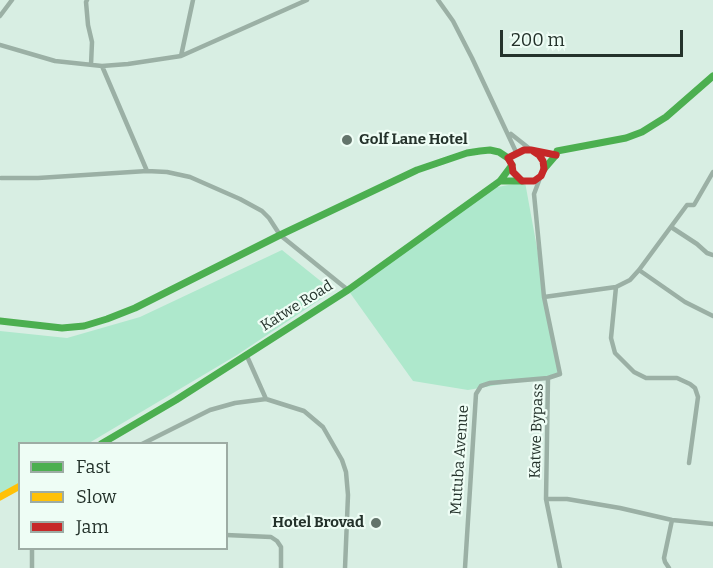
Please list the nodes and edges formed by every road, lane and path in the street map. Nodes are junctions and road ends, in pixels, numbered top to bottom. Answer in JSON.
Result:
{"nodes":[{"id":1,"x":12,"y":0,"type":"edge"},
{"id":2,"x":87,"y":0,"type":"edge"},
{"id":3,"x":194,"y":0,"type":"edge"},
{"id":4,"x":307,"y":0,"type":"edge"},
{"id":5,"x":438,"y":0,"type":"edge"},
{"id":6,"x":0,"y":16,"type":"edge"},
{"id":7,"x":0,"y":45,"type":"edge"},
{"id":8,"x":181,"y":56,"type":"junction"},
{"id":9,"x":91,"y":65,"type":"junction"},
{"id":10,"x":102,"y":66,"type":"junction"},
{"id":11,"x":713,"y":76,"type":"edge"},
{"id":12,"x":508,"y":133,"type":"junction"},
{"id":13,"x":532,"y":150,"type":"junction"},
{"id":14,"x":517,"y":154,"type":"junction"},
{"id":15,"x":555,"y":155,"type":"junction"},
{"id":16,"x":510,"y":162,"type":"junction"},
{"id":17,"x":147,"y":171,"type":"junction"},
{"id":18,"x":542,"y":172,"type":"junction"},
{"id":19,"x":713,"y":172,"type":"edge"},
{"id":20,"x":1,"y":178,"type":"edge"},
{"id":21,"x":500,"y":181,"type":"junction"},
{"id":22,"x":524,"y":181,"type":"junction"},
{"id":23,"x":534,"y":194,"type":"junction"},
{"id":24,"x":671,"y":227,"type":"junction"},
{"id":25,"x":280,"y":236,"type":"junction"},
{"id":26,"x":713,"y":255,"type":"edge"},
{"id":27,"x":639,"y":270,"type":"junction"},
{"id":28,"x":616,"y":287,"type":"junction"},
{"id":29,"x":348,"y":290,"type":"junction"},
{"id":30,"x":544,"y":297,"type":"junction"},
{"id":31,"x":713,"y":316,"type":"edge"},
{"id":32,"x":0,"y":321,"type":"edge"},
{"id":33,"x":246,"y":354,"type":"junction"},
{"id":34,"x":548,"y":378,"type":"junction"},
{"id":35,"x":266,"y":399,"type":"junction"},
{"id":36,"x":104,"y":442,"type":"edge"},
{"id":37,"x":146,"y":442,"type":"edge"},
{"id":38,"x":689,"y":463,"type":"dead end"},
{"id":39,"x":18,"y":487,"type":"edge"},
{"id":40,"x":0,"y":497,"type":"edge"},
{"id":41,"x":546,"y":499,"type":"junction"},
{"id":42,"x":672,"y":520,"type":"junction"},
{"id":43,"x":713,"y":524,"type":"edge"},
{"id":44,"x":228,"y":535,"type":"edge"},
{"id":45,"x":32,"y":550,"type":"edge"},
{"id":46,"x":32,"y":568,"type":"edge"},
{"id":47,"x":281,"y":568,"type":"edge"},
{"id":48,"x":345,"y":568,"type":"edge"},
{"id":49,"x":465,"y":568,"type":"edge"},
{"id":50,"x":560,"y":568,"type":"edge"},
{"id":51,"x":669,"y":568,"type":"edge"}],
"edges":[{"from":1,"to":6,"type":"street"},
{"from":2,"to":9,"type":"street"},
{"from":3,"to":8,"type":"street"},
{"from":4,"to":8,"type":"street"},
{"from":5,"to":12,"type":"street"},
{"from":7,"to":9,"type":"street"},
{"from":8,"to":10,"type":"street"},
{"from":9,"to":10,"type":"street"},
{"from":10,"to":17,"type":"street"},
{"from":11,"to":15,"type":"street"},
{"from":12,"to":13,"type":"street"},
{"from":12,"to":14,"type":"street"},
{"from":13,"to":14,"type":"street"},
{"from":13,"to":15,"type":"street"},
{"from":13,"to":18,"type":"street"},
{"from":14,"to":16,"type":"street"},
{"from":15,"to":18,"type":"street"},
{"from":16,"to":21,"type":"street","name":"Katwe Road"},
{"from":16,"to":22,"type":"street"},
{"from":16,"to":25,"type":"street"},
{"from":17,"to":20,"type":"street"},
{"from":17,"to":25,"type":"street"},
{"from":18,"to":22,"type":"street"},
{"from":18,"to":23,"type":"street","name":"Katwe Bypass"},
{"from":19,"to":24,"type":"street"},
{"from":21,"to":22,"type":"street"},
{"from":21,"to":29,"type":"street","name":"Katwe Road"},
{"from":22,"to":23,"type":"street"},
{"from":23,"to":30,"type":"street","name":"Katwe Bypass"},
{"from":24,"to":26,"type":"street"},
{"from":24,"to":27,"type":"street"},
{"from":25,"to":29,"type":"street"},
{"from":25,"to":32,"type":"street"},
{"from":27,"to":28,"type":"street"},
{"from":27,"to":31,"type":"street"},
{"from":28,"to":30,"type":"street"},
{"from":28,"to":38,"type":"street"},
{"from":29,"to":33,"type":"street","name":"Katwe Road"},
{"from":30,"to":34,"type":"street","name":"Katwe Bypass"},
{"from":33,"to":35,"type":"street"},
{"from":33,"to":36,"type":"street","name":"Katwe Road"},
{"from":34,"to":41,"type":"street","name":"Katwe Bypass"},
{"from":34,"to":49,"type":"street","name":"Mutuba Avenue"},
{"from":35,"to":37,"type":"street"},
{"from":35,"to":48,"type":"street"},
{"from":39,"to":40,"type":"street"},
{"from":41,"to":42,"type":"street"},
{"from":41,"to":50,"type":"street","name":"Katwe Bypass"},
{"from":42,"to":43,"type":"street"},
{"from":42,"to":51,"type":"street"},
{"from":44,"to":47,"type":"street"},
{"from":45,"to":46,"type":"street"}]}
